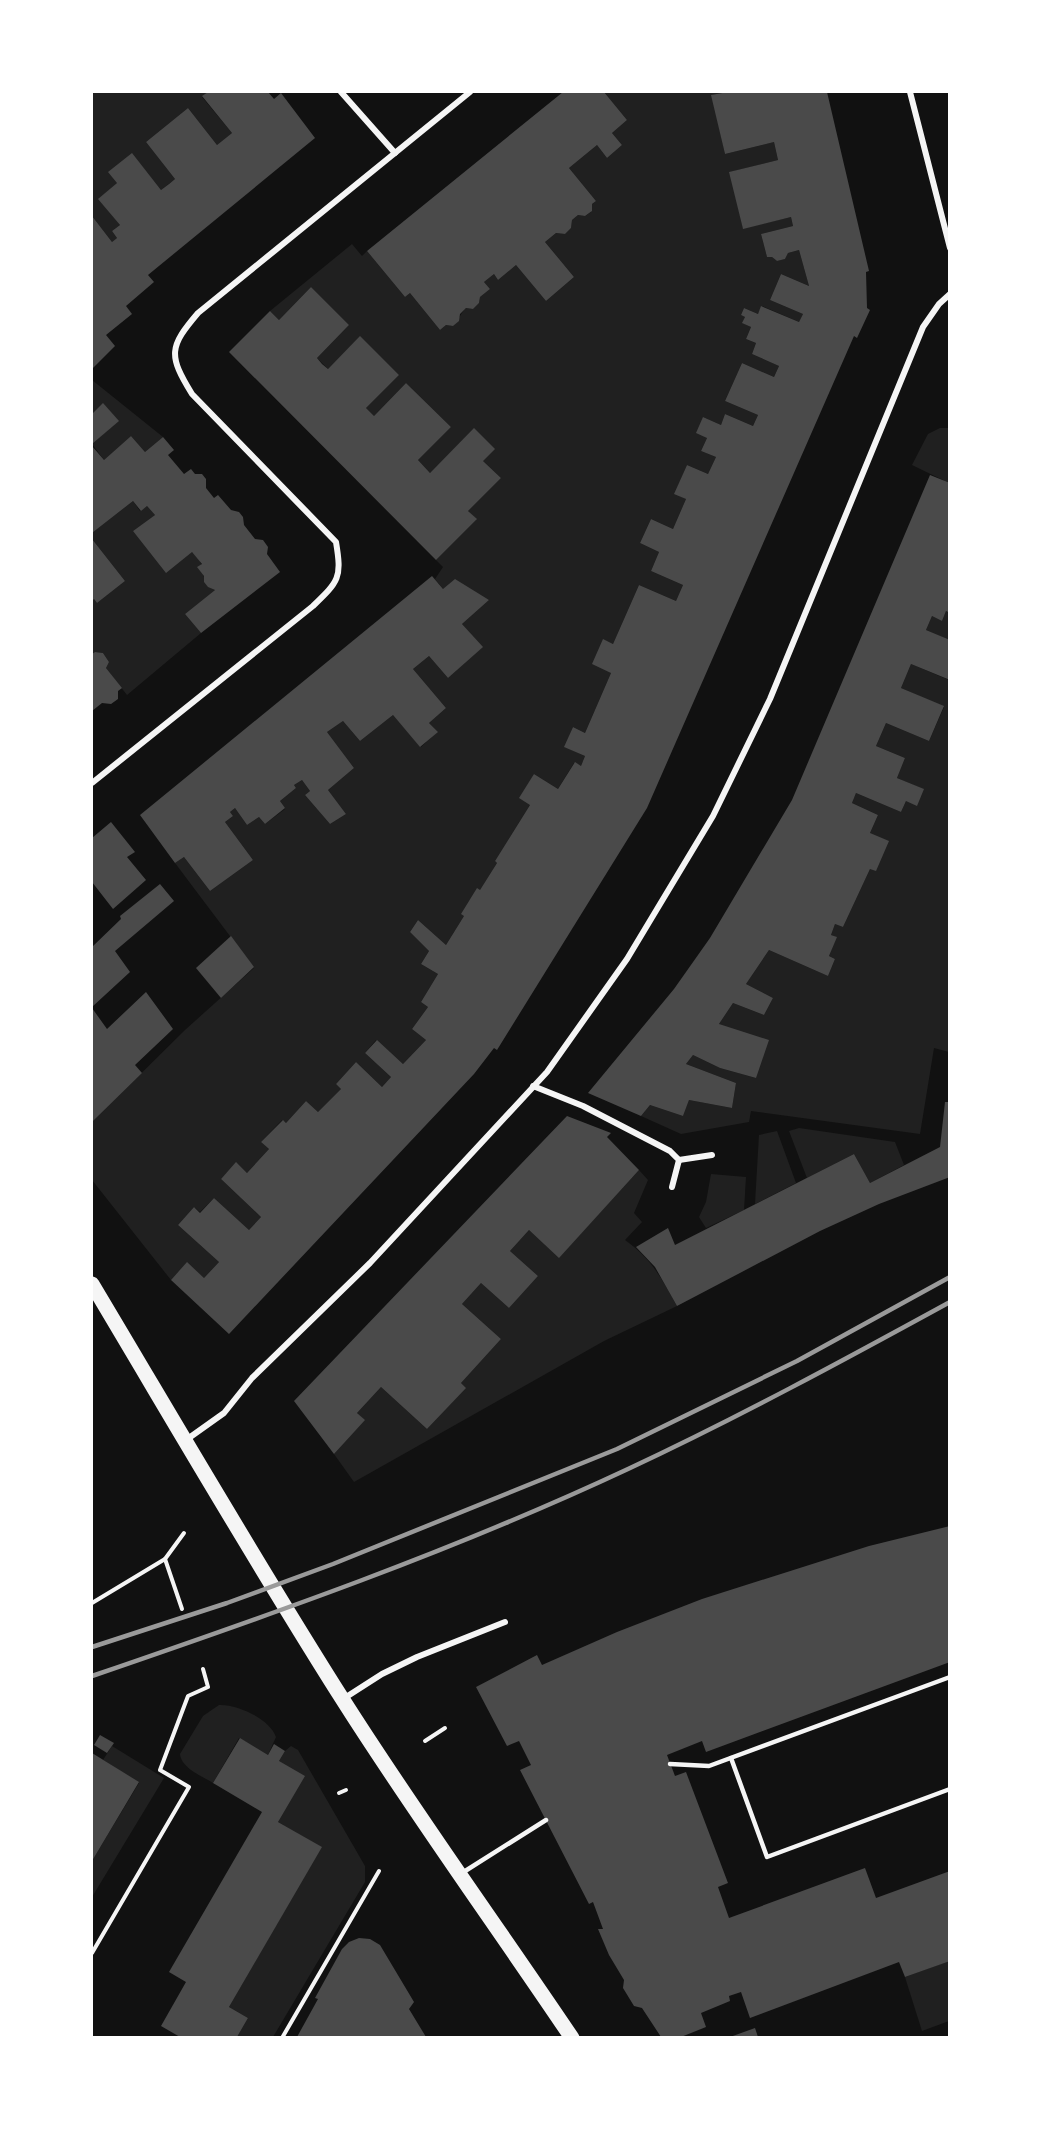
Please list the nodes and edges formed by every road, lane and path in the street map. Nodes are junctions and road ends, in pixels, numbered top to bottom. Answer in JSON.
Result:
{"nodes":[{"id":1,"x":341,"y":92,"type":"edge"},
{"id":2,"x":470,"y":92,"type":"edge"},
{"id":3,"x":910,"y":92,"type":"edge"},
{"id":4,"x":395,"y":153,"type":"junction"},
{"id":5,"x":950,"y":248,"type":"edge"},
{"id":6,"x":950,"y":294,"type":"edge"},
{"id":7,"x":92,"y":783,"type":"edge"},
{"id":8,"x":533,"y":1086,"type":"junction"},
{"id":9,"x":712,"y":1155,"type":"dead end"},
{"id":10,"x":679,"y":1160,"type":"junction"},
{"id":11,"x":672,"y":1187,"type":"dead end"},
{"id":12,"x":92,"y":1284,"type":"edge"},
{"id":13,"x":186,"y":1440,"type":"junction"},
{"id":14,"x":184,"y":1533,"type":"dead end"},
{"id":15,"x":165,"y":1559,"type":"junction"},
{"id":16,"x":92,"y":1603,"type":"edge"},
{"id":17,"x":182,"y":1609,"type":"dead end"},
{"id":18,"x":505,"y":1622,"type":"dead end"},
{"id":19,"x":203,"y":1669,"type":"dead end"},
{"id":20,"x":950,"y":1677,"type":"edge"},
{"id":21,"x":343,"y":1700,"type":"junction"},
{"id":22,"x":445,"y":1728,"type":"dead end"},
{"id":23,"x":425,"y":1741,"type":"dead end"},
{"id":24,"x":731,"y":1758,"type":"junction"},
{"id":25,"x":670,"y":1764,"type":"dead end"},
{"id":26,"x":345,"y":1790,"type":"dead end"},
{"id":27,"x":950,"y":1790,"type":"edge"},
{"id":28,"x":339,"y":1793,"type":"dead end"},
{"id":29,"x":546,"y":1820,"type":"dead end"},
{"id":30,"x":380,"y":1871,"type":"dead end"},
{"id":31,"x":460,"y":1874,"type":"junction"},
{"id":32,"x":92,"y":1953,"type":"edge"},
{"id":33,"x":282,"y":2037,"type":"edge"},
{"id":34,"x":572,"y":2037,"type":"edge"}],
"edges":[{"from":1,"to":4,"type":"street"},
{"from":2,"to":4,"type":"street"},
{"from":3,"to":5,"type":"street"},
{"from":4,"to":7,"type":"street"},
{"from":6,"to":8,"type":"street"},
{"from":8,"to":10,"type":"street"},
{"from":8,"to":13,"type":"street"},
{"from":9,"to":10,"type":"street"},
{"from":10,"to":11,"type":"street"},
{"from":12,"to":13,"type":"main road"},
{"from":13,"to":21,"type":"main road"},
{"from":14,"to":15,"type":"path"},
{"from":15,"to":16,"type":"path"},
{"from":15,"to":17,"type":"path"},
{"from":18,"to":21,"type":"street"},
{"from":19,"to":32,"type":"path"},
{"from":20,"to":24,"type":"lane"},
{"from":21,"to":31,"type":"main road"},
{"from":22,"to":23,"type":"path"},
{"from":24,"to":25,"type":"lane"},
{"from":24,"to":27,"type":"lane"},
{"from":26,"to":28,"type":"path"},
{"from":29,"to":31,"type":"lane"},
{"from":30,"to":33,"type":"path"},
{"from":31,"to":34,"type":"main road"}]}
